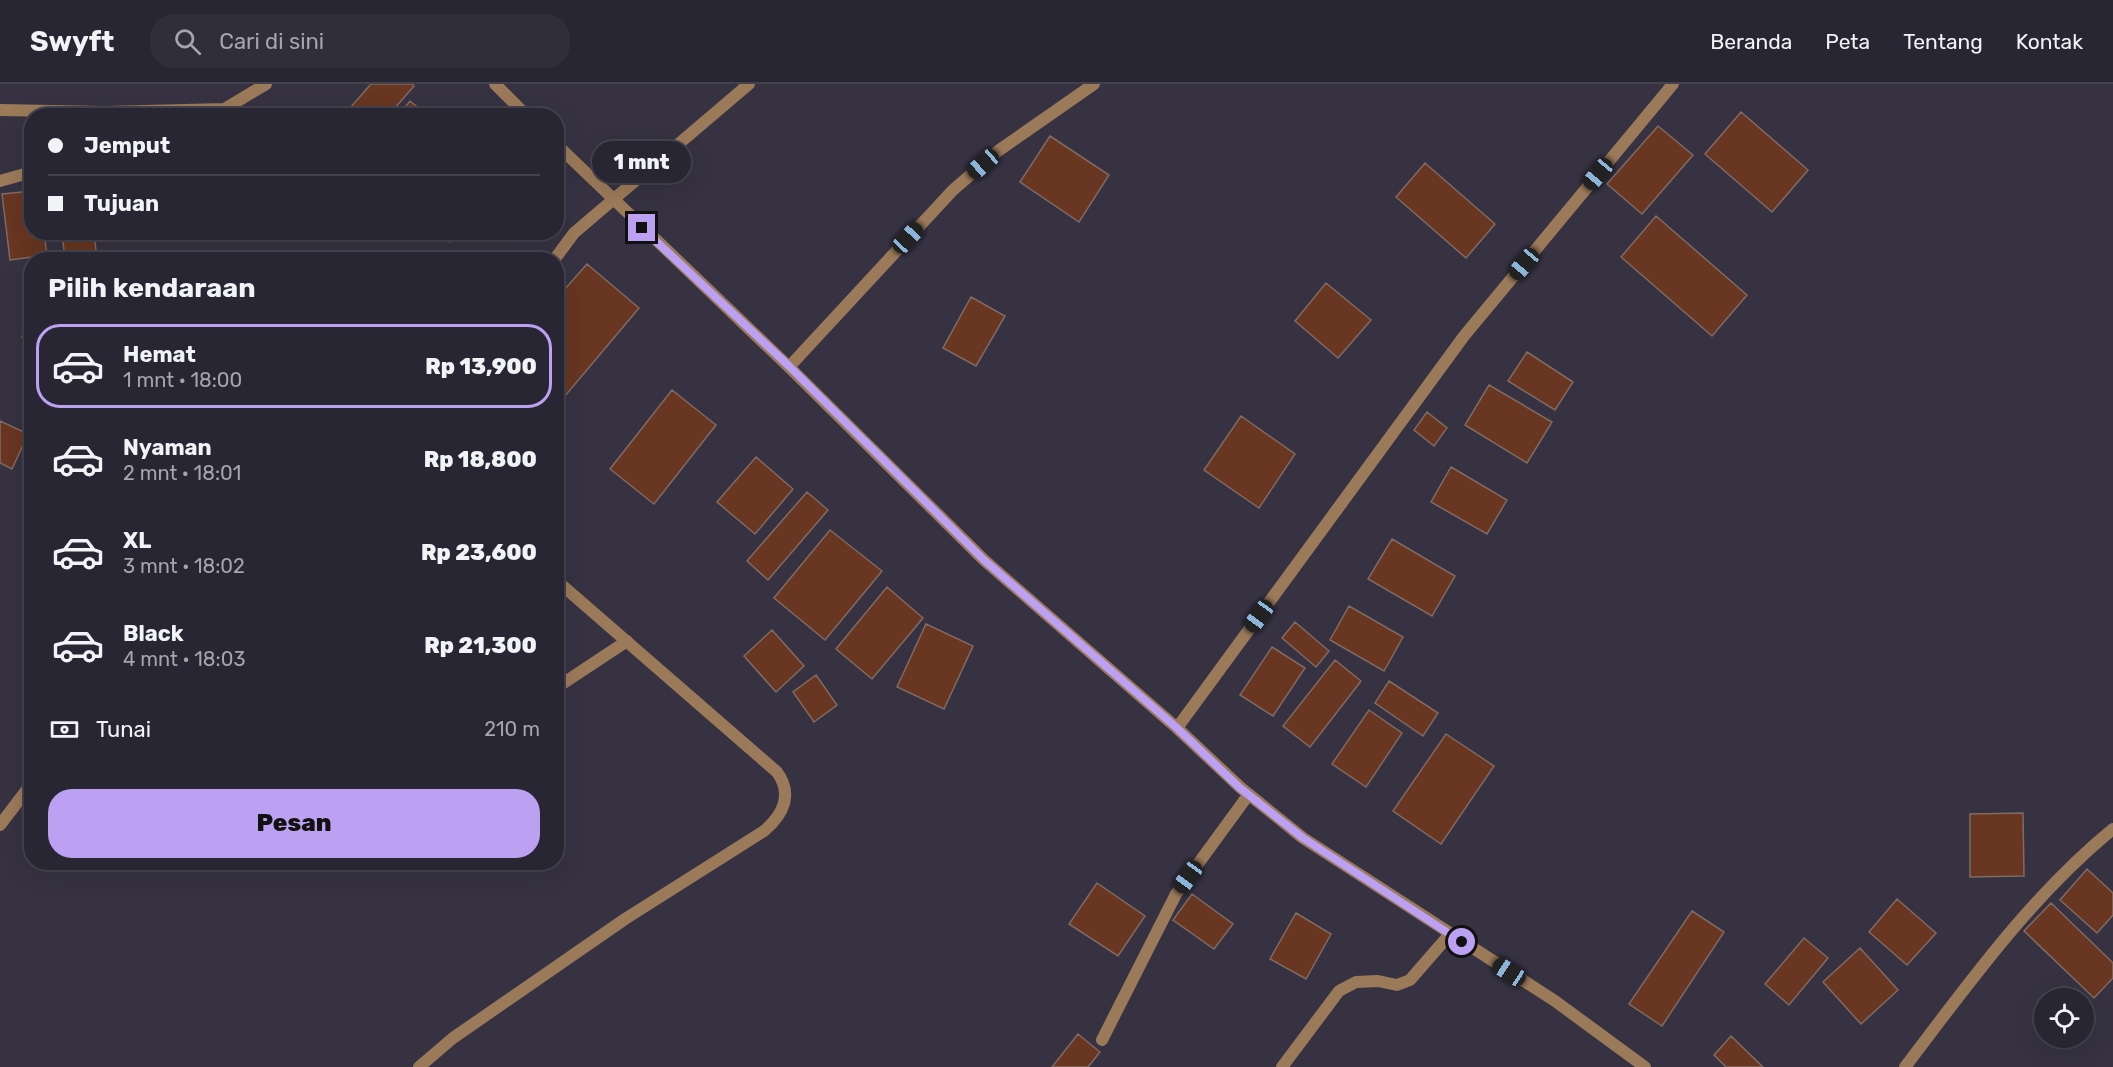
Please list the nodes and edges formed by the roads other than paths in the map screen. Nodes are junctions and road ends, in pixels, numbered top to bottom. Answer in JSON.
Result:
{"nodes":[{"id":1,"x":266,"y":84,"type":"edge"},
{"id":2,"x":495,"y":84,"type":"edge"},
{"id":3,"x":749,"y":84,"type":"edge"},
{"id":4,"x":1094,"y":84,"type":"edge"},
{"id":5,"x":1673,"y":84,"type":"edge"},
{"id":6,"x":227,"y":108,"type":"edge"},
{"id":7,"x":519,"y":108,"type":"edge"},
{"id":8,"x":0,"y":110,"type":"edge"},
{"id":9,"x":24,"y":110,"type":"edge"},
{"id":10,"x":564,"y":152,"type":"edge"},
{"id":11,"x":24,"y":174,"type":"edge"},
{"id":12,"x":0,"y":182,"type":"edge"},
{"id":13,"x":613,"y":200,"type":"junction"},
{"id":14,"x":560,"y":252,"type":"edge"},
{"id":15,"x":789,"y":366,"type":"junction"},
{"id":16,"x":564,"y":587,"type":"edge"},
{"id":17,"x":627,"y":641,"type":"junction"},
{"id":18,"x":564,"y":683,"type":"edge"},
{"id":19,"x":1177,"y":728,"type":"junction"},
{"id":20,"x":24,"y":794,"type":"edge"},
{"id":21,"x":1249,"y":794,"type":"junction"},
{"id":22,"x":0,"y":825,"type":"edge"},
{"id":23,"x":2113,"y":829,"type":"edge"},
{"id":24,"x":1450,"y":934,"type":"junction"},
{"id":25,"x":1102,"y":1040,"type":"dead end"},
{"id":26,"x":419,"y":1067,"type":"edge"},
{"id":27,"x":1282,"y":1067,"type":"edge"},
{"id":28,"x":1645,"y":1067,"type":"edge"},
{"id":29,"x":1905,"y":1067,"type":"edge"}],
"edges":[{"from":1,"to":6,"type":"street"},
{"from":2,"to":7,"type":"street"},
{"from":3,"to":13,"type":"street"},
{"from":4,"to":15,"type":"street"},
{"from":5,"to":19,"type":"street"},
{"from":8,"to":9,"type":"street"},
{"from":10,"to":13,"type":"street"},
{"from":11,"to":12,"type":"street"},
{"from":13,"to":14,"type":"street"},
{"from":13,"to":15,"type":"street"},
{"from":15,"to":19,"type":"street"},
{"from":16,"to":17,"type":"street"},
{"from":17,"to":18,"type":"street"},
{"from":17,"to":26,"type":"street"},
{"from":19,"to":21,"type":"street"},
{"from":20,"to":22,"type":"street"},
{"from":21,"to":24,"type":"street"},
{"from":21,"to":25,"type":"street"},
{"from":23,"to":29,"type":"street"},
{"from":24,"to":27,"type":"street"},
{"from":24,"to":28,"type":"street"}]}
